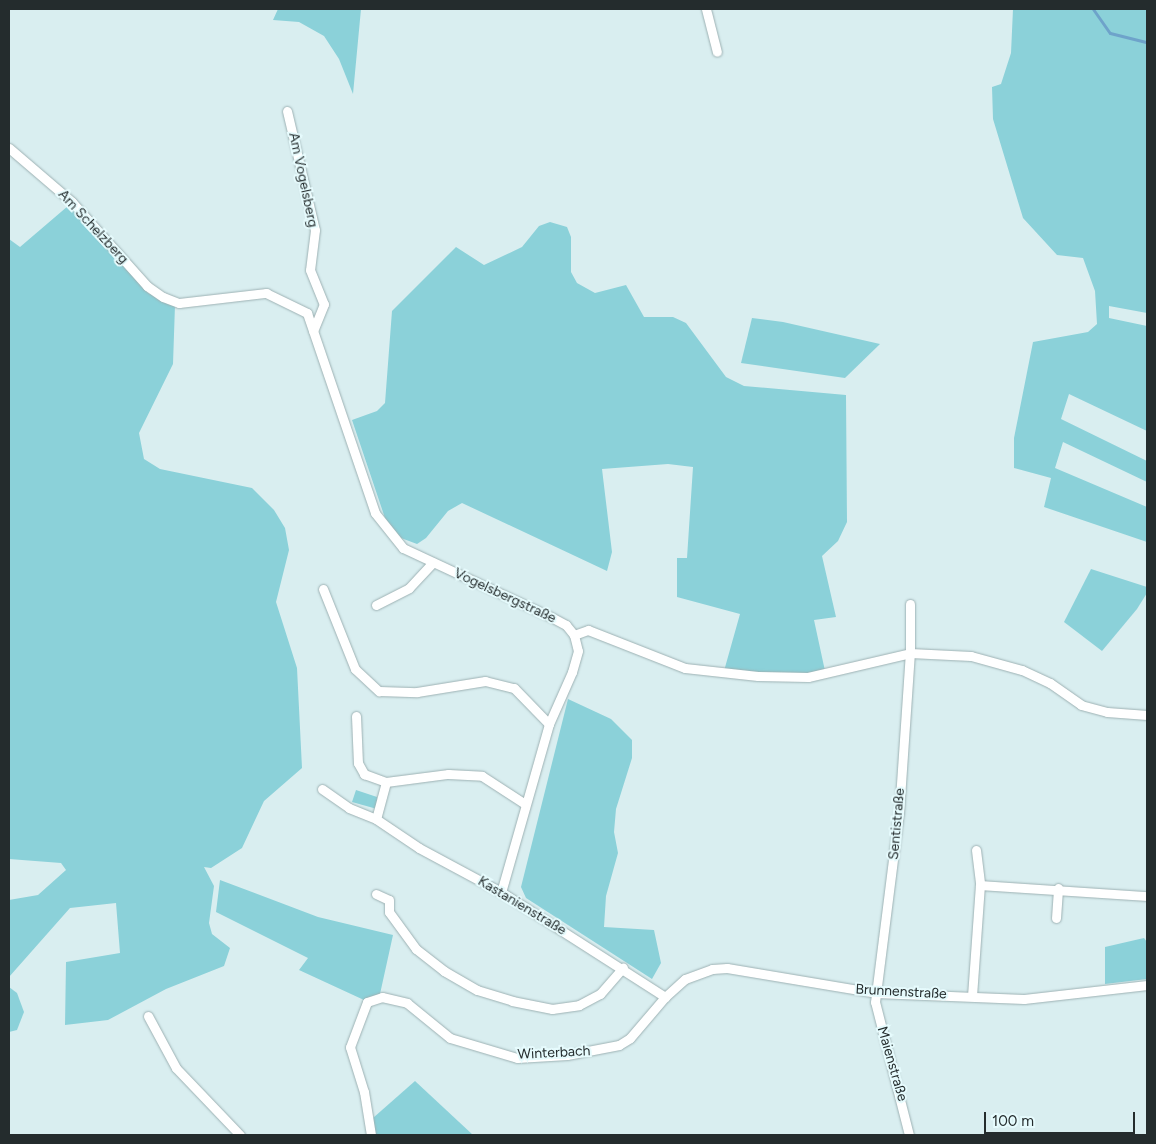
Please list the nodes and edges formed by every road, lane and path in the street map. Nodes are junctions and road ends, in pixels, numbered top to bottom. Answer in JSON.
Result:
{"nodes":[{"id":1,"x":706,"y":9,"type":"edge"},
{"id":2,"x":717,"y":52,"type":"dead end"},
{"id":3,"x":287,"y":111,"type":"dead end"},
{"id":4,"x":9,"y":148,"type":"edge"},
{"id":5,"x":313,"y":331,"type":"junction"},
{"id":6,"x":433,"y":562,"type":"junction"},
{"id":7,"x":322,"y":588,"type":"dead end"},
{"id":8,"x":376,"y":604,"type":"dead end"},
{"id":9,"x":910,"y":604,"type":"dead end"},
{"id":10,"x":574,"y":635,"type":"junction"},
{"id":11,"x":910,"y":653,"type":"junction"},
{"id":12,"x":1147,"y":715,"type":"edge"},
{"id":13,"x":356,"y":716,"type":"dead end"},
{"id":14,"x":548,"y":724,"type":"junction"},
{"id":15,"x":386,"y":782,"type":"junction"},
{"id":16,"x":322,"y":790,"type":"dead end"},
{"id":17,"x":526,"y":804,"type":"junction"},
{"id":18,"x":376,"y":819,"type":"junction"},
{"id":19,"x":976,"y":850,"type":"dead end"},
{"id":20,"x":980,"y":885,"type":"junction"},
{"id":21,"x":1058,"y":888,"type":"junction"},
{"id":22,"x":501,"y":892,"type":"junction"},
{"id":23,"x":376,"y":894,"type":"dead end"},
{"id":24,"x":1147,"y":896,"type":"edge"},
{"id":25,"x":1056,"y":918,"type":"dead end"},
{"id":26,"x":623,"y":968,"type":"junction"},
{"id":27,"x":1147,"y":985,"type":"edge"},
{"id":28,"x":1131,"y":987,"type":"junction"},
{"id":29,"x":1147,"y":991,"type":"edge"},
{"id":30,"x":876,"y":994,"type":"junction"},
{"id":31,"x":972,"y":996,"type":"junction"},
{"id":32,"x":665,"y":997,"type":"junction"},
{"id":33,"x":148,"y":1016,"type":"dead end"},
{"id":34,"x":240,"y":1135,"type":"edge"},
{"id":35,"x":371,"y":1135,"type":"edge"},
{"id":36,"x":909,"y":1135,"type":"edge"}],
"edges":[{"from":1,"to":2,"type":"street"},
{"from":3,"to":5,"type":"street","name":"Am Vogelsberg"},
{"from":4,"to":5,"type":"street","name":"Am Schelzberg"},
{"from":5,"to":6,"type":"street","name":"Vogelsbergstraße"},
{"from":6,"to":8,"type":"street"},
{"from":6,"to":10,"type":"street","name":"Vogelsbergstraße"},
{"from":7,"to":14,"type":"street"},
{"from":9,"to":11,"type":"street","name":"Sentistraße"},
{"from":10,"to":11,"type":"street"},
{"from":10,"to":14,"type":"street"},
{"from":11,"to":12,"type":"street"},
{"from":11,"to":30,"type":"street","name":"Sentistraße"},
{"from":13,"to":15,"type":"street"},
{"from":14,"to":17,"type":"street"},
{"from":15,"to":17,"type":"street"},
{"from":15,"to":18,"type":"street"},
{"from":16,"to":18,"type":"street","name":"Kastanienstraße"},
{"from":17,"to":22,"type":"street"},
{"from":18,"to":22,"type":"street","name":"Kastanienstraße"},
{"from":19,"to":20,"type":"street"},
{"from":20,"to":21,"type":"street"},
{"from":20,"to":31,"type":"street"},
{"from":21,"to":24,"type":"street"},
{"from":21,"to":25,"type":"street"},
{"from":22,"to":26,"type":"street","name":"Kastanienstraße"},
{"from":23,"to":26,"type":"street"},
{"from":26,"to":32,"type":"street","name":"Kastanienstraße"},
{"from":27,"to":28,"type":"street","name":"Brunnenstraße"},
{"from":28,"to":29,"type":"street"},
{"from":28,"to":31,"type":"street","name":"Brunnenstraße"},
{"from":30,"to":31,"type":"street","name":"Brunnenstraße"},
{"from":30,"to":32,"type":"street","name":"Brunnenstraße"},
{"from":30,"to":36,"type":"street","name":"Maienstraße"},
{"from":32,"to":35,"type":"street","name":"Winterbach"},
{"from":33,"to":34,"type":"street"}]}
